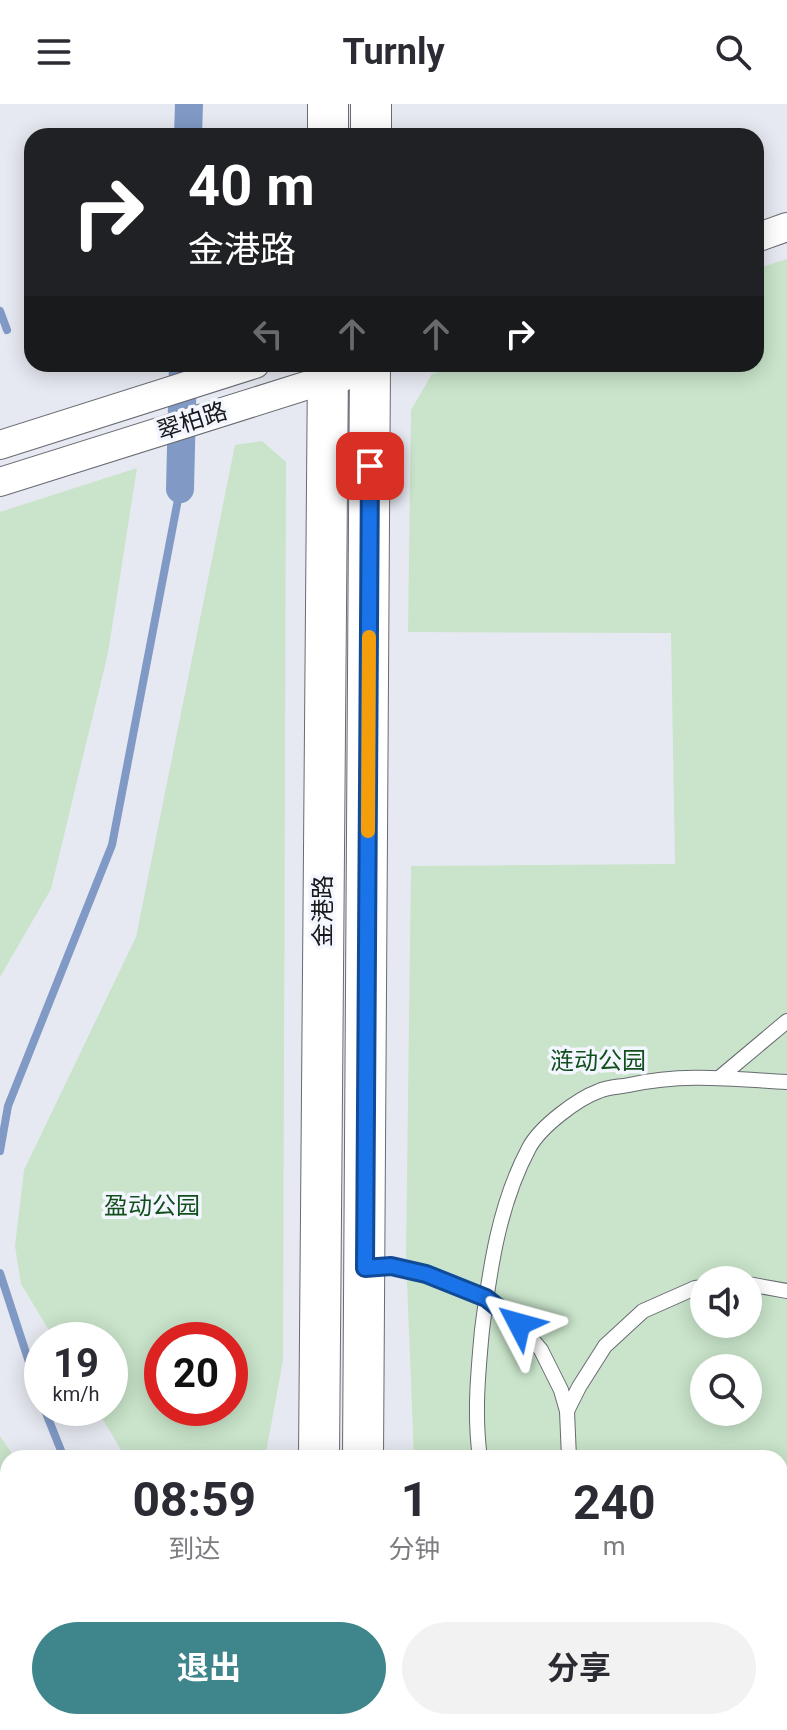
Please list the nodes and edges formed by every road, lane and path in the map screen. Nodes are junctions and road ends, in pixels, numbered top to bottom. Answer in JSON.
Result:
{"nodes":[{"id":1,"x":328,"y":104,"type":"edge"},
{"id":2,"x":371,"y":104,"type":"edge"},
{"id":3,"x":328,"y":128,"type":"edge"},
{"id":4,"x":371,"y":128,"type":"edge"},
{"id":5,"x":787,"y":209,"type":"edge"},
{"id":6,"x":764,"y":216,"type":"edge"},
{"id":7,"x":787,"y":227,"type":"edge"},
{"id":8,"x":764,"y":235,"type":"edge"},
{"id":9,"x":230,"y":372,"type":"edge"},
{"id":10,"x":328,"y":372,"type":"edge"},
{"id":11,"x":375,"y":372,"type":"edge"},
{"id":12,"x":0,"y":445,"type":"edge"},
{"id":13,"x":0,"y":482,"type":"edge"},
{"id":14,"x":787,"y":1021,"type":"edge"},
{"id":15,"x":719,"y":1078,"type":"junction"},
{"id":16,"x":787,"y":1082,"type":"edge"},
{"id":17,"x":365,"y":1268,"type":"junction"},
{"id":18,"x":762,"y":1287,"type":"edge"},
{"id":19,"x":690,"y":1290,"type":"edge"},
{"id":20,"x":787,"y":1291,"type":"edge"},
{"id":21,"x":486,"y":1298,"type":"junction"},
{"id":22,"x":567,"y":1411,"type":"junction"},
{"id":23,"x":319,"y":1450,"type":"edge"},
{"id":24,"x":363,"y":1450,"type":"edge"},
{"id":25,"x":479,"y":1450,"type":"edge"},
{"id":26,"x":569,"y":1450,"type":"edge"}],
"edges":[{"from":1,"to":3,"type":"street"},
{"from":2,"to":4,"type":"street"},
{"from":5,"to":6,"type":"street"},
{"from":7,"to":8,"type":"street"},
{"from":9,"to":12,"type":"street","name":"翠柏路"},
{"from":10,"to":13,"type":"street","name":"翠柏路"},
{"from":10,"to":23,"type":"street","name":"金港路"},
{"from":11,"to":17,"type":"street","name":"金港路"},
{"from":14,"to":15,"type":"lane"},
{"from":15,"to":16,"type":"lane"},
{"from":15,"to":21,"type":"lane"},
{"from":17,"to":21,"type":"lane"},
{"from":17,"to":24,"type":"street","name":"金港路"},
{"from":18,"to":20,"type":"lane"},
{"from":19,"to":22,"type":"lane"},
{"from":21,"to":22,"type":"lane"},
{"from":21,"to":25,"type":"lane"},
{"from":22,"to":26,"type":"lane"}]}
